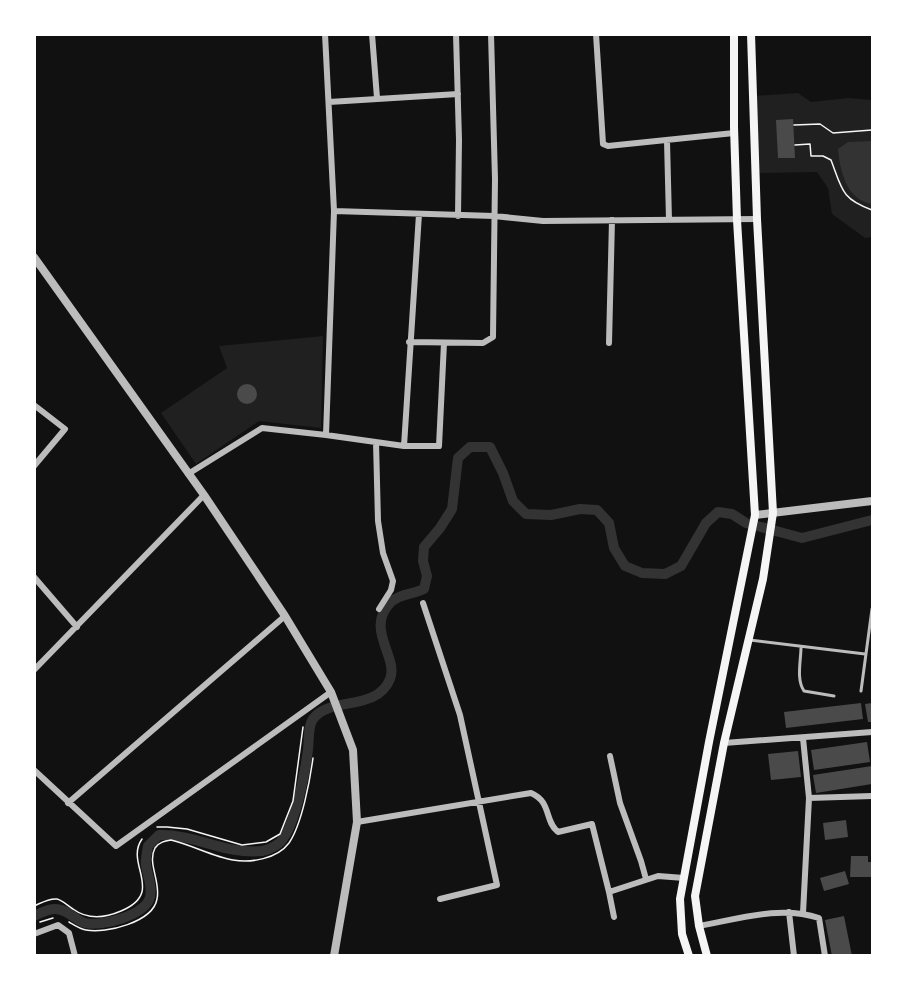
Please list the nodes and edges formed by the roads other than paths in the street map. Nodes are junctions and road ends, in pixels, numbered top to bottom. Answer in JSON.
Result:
{"nodes":[{"id":1,"x":325,"y":34,"type":"edge"},
{"id":2,"x":372,"y":34,"type":"edge"},
{"id":3,"x":456,"y":34,"type":"edge"},
{"id":4,"x":491,"y":34,"type":"edge"},
{"id":5,"x":596,"y":34,"type":"edge"},
{"id":6,"x":734,"y":34,"type":"edge"},
{"id":7,"x":751,"y":34,"type":"edge"},
{"id":8,"x":458,"y":94,"type":"junction"},
{"id":9,"x":377,"y":98,"type":"junction"},
{"id":10,"x":329,"y":102,"type":"junction"},
{"id":11,"x":734,"y":134,"type":"junction"},
{"id":12,"x":667,"y":141,"type":"junction"},
{"id":13,"x":334,"y":211,"type":"junction"},
{"id":14,"x":419,"y":214,"type":"junction"},
{"id":15,"x":458,"y":216,"type":"junction"},
{"id":16,"x":494,"y":216,"type":"junction"},
{"id":17,"x":757,"y":219,"type":"junction"},
{"id":18,"x":612,"y":220,"type":"junction"},
{"id":19,"x":669,"y":220,"type":"junction"},
{"id":20,"x":737,"y":220,"type":"junction"},
{"id":21,"x":35,"y":258,"type":"edge"},
{"id":22,"x":409,"y":342,"type":"junction"},
{"id":23,"x":444,"y":343,"type":"junction"},
{"id":24,"x":609,"y":344,"type":"dead end"},
{"id":25,"x":34,"y":405,"type":"edge"},
{"id":26,"x":326,"y":435,"type":"junction"},
{"id":27,"x":376,"y":442,"type":"junction"},
{"id":28,"x":404,"y":446,"type":"junction"},
{"id":29,"x":34,"y":466,"type":"edge"},
{"id":30,"x":188,"y":474,"type":"junction"},
{"id":31,"x":204,"y":495,"type":"junction"},
{"id":32,"x":873,"y":501,"type":"edge"},
{"id":33,"x":773,"y":513,"type":"junction"},
{"id":34,"x":755,"y":515,"type":"junction"},
{"id":35,"x":34,"y":578,"type":"edge"},
{"id":36,"x":423,"y":603,"type":"dead end"},
{"id":37,"x":379,"y":609,"type":"dead end"},
{"id":38,"x":873,"y":609,"type":"edge"},
{"id":39,"x":285,"y":616,"type":"junction"},
{"id":40,"x":77,"y":627,"type":"junction"},
{"id":41,"x":749,"y":640,"type":"junction"},
{"id":42,"x":801,"y":648,"type":"junction"},
{"id":43,"x":865,"y":654,"type":"junction"},
{"id":44,"x":34,"y":670,"type":"edge"},
{"id":45,"x":861,"y":691,"type":"dead end"},
{"id":46,"x":331,"y":692,"type":"junction"},
{"id":47,"x":834,"y":696,"type":"dead end"},
{"id":48,"x":873,"y":732,"type":"edge"},
{"id":49,"x":803,"y":738,"type":"junction"},
{"id":50,"x":724,"y":743,"type":"junction"},
{"id":51,"x":610,"y":756,"type":"dead end"},
{"id":52,"x":34,"y":770,"type":"edge"},
{"id":53,"x":873,"y":796,"type":"edge"},
{"id":54,"x":809,"y":798,"type":"junction"},
{"id":55,"x":481,"y":802,"type":"junction"},
{"id":56,"x":68,"y":803,"type":"junction"},
{"id":57,"x":357,"y":822,"type":"junction"},
{"id":58,"x":684,"y":878,"type":"junction"},
{"id":59,"x":646,"y":879,"type":"junction"},
{"id":60,"x":609,"y":892,"type":"junction"},
{"id":61,"x":440,"y":899,"type":"dead end"},
{"id":62,"x":789,"y":912,"type":"junction"},
{"id":63,"x":803,"y":913,"type":"junction"},
{"id":64,"x":614,"y":917,"type":"dead end"},
{"id":65,"x":699,"y":926,"type":"junction"},
{"id":66,"x":34,"y":934,"type":"edge"},
{"id":67,"x":75,"y":956,"type":"edge"},
{"id":68,"x":334,"y":956,"type":"edge"},
{"id":69,"x":689,"y":956,"type":"edge"},
{"id":70,"x":707,"y":956,"type":"edge"},
{"id":71,"x":794,"y":956,"type":"edge"},
{"id":72,"x":825,"y":956,"type":"edge"}],
"edges":[{"from":1,"to":10,"type":"street"},
{"from":2,"to":9,"type":"street"},
{"from":3,"to":8,"type":"street"},
{"from":4,"to":16,"type":"street"},
{"from":5,"to":12,"type":"street"},
{"from":6,"to":11,"type":"main road"},
{"from":7,"to":17,"type":"main road"},
{"from":8,"to":9,"type":"street"},
{"from":8,"to":15,"type":"street"},
{"from":9,"to":10,"type":"street"},
{"from":10,"to":13,"type":"street"},
{"from":11,"to":12,"type":"street"},
{"from":11,"to":20,"type":"main road"},
{"from":12,"to":19,"type":"street"},
{"from":13,"to":14,"type":"street"},
{"from":13,"to":26,"type":"street"},
{"from":14,"to":15,"type":"street"},
{"from":14,"to":22,"type":"street"},
{"from":15,"to":16,"type":"street"},
{"from":16,"to":18,"type":"street"},
{"from":16,"to":23,"type":"street"},
{"from":17,"to":20,"type":"street"},
{"from":17,"to":33,"type":"main road"},
{"from":18,"to":19,"type":"street"},
{"from":18,"to":24,"type":"street"},
{"from":19,"to":20,"type":"street"},
{"from":20,"to":34,"type":"main road"},
{"from":21,"to":30,"type":"street"},
{"from":22,"to":23,"type":"street"},
{"from":22,"to":28,"type":"street"},
{"from":23,"to":28,"type":"street"},
{"from":25,"to":29,"type":"street"},
{"from":26,"to":27,"type":"street"},
{"from":26,"to":30,"type":"street"},
{"from":27,"to":28,"type":"street"},
{"from":27,"to":37,"type":"street"},
{"from":30,"to":31,"type":"street"},
{"from":31,"to":39,"type":"street"},
{"from":31,"to":40,"type":"street"},
{"from":32,"to":33,"type":"street"},
{"from":33,"to":34,"type":"street"},
{"from":33,"to":41,"type":"main road"},
{"from":34,"to":58,"type":"main road"},
{"from":35,"to":40,"type":"street"},
{"from":36,"to":55,"type":"street"},
{"from":38,"to":43,"type":"lane"},
{"from":39,"to":46,"type":"street"},
{"from":39,"to":56,"type":"street"},
{"from":40,"to":44,"type":"street"},
{"from":41,"to":42,"type":"lane"},
{"from":41,"to":50,"type":"main road"},
{"from":42,"to":43,"type":"lane"},
{"from":42,"to":47,"type":"lane"},
{"from":43,"to":45,"type":"lane"},
{"from":46,"to":56,"type":"street"},
{"from":46,"to":57,"type":"street"},
{"from":48,"to":49,"type":"street"},
{"from":49,"to":50,"type":"street"},
{"from":49,"to":54,"type":"street"},
{"from":50,"to":65,"type":"main road"},
{"from":51,"to":59,"type":"street"},
{"from":52,"to":56,"type":"street"},
{"from":53,"to":54,"type":"street"},
{"from":54,"to":63,"type":"street"},
{"from":55,"to":57,"type":"street"},
{"from":55,"to":60,"type":"street"},
{"from":55,"to":61,"type":"street"},
{"from":57,"to":68,"type":"street"},
{"from":58,"to":59,"type":"street"},
{"from":58,"to":69,"type":"main road"},
{"from":59,"to":60,"type":"street"},
{"from":60,"to":64,"type":"street"},
{"from":62,"to":63,"type":"street"},
{"from":62,"to":65,"type":"street"},
{"from":62,"to":71,"type":"street"},
{"from":63,"to":72,"type":"street"},
{"from":65,"to":70,"type":"main road"},
{"from":66,"to":67,"type":"street"}]}
